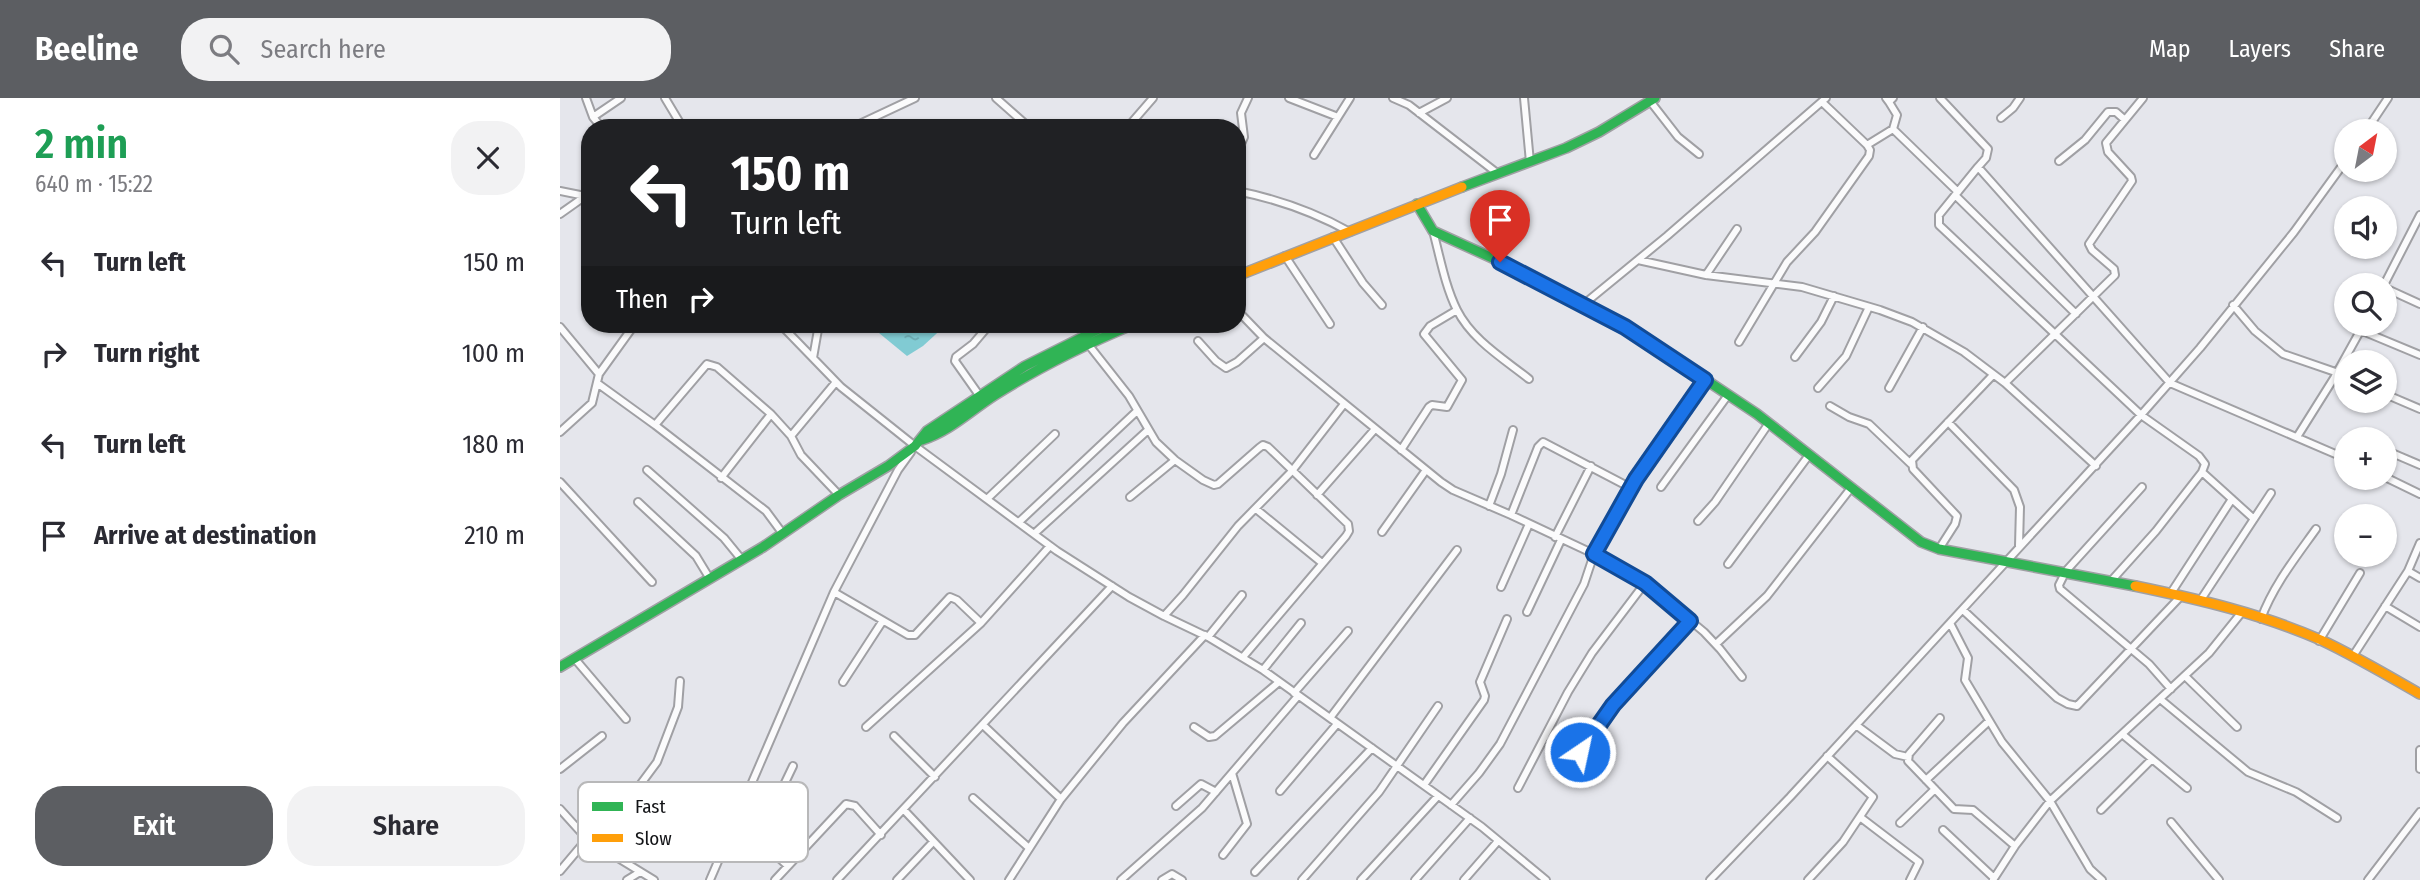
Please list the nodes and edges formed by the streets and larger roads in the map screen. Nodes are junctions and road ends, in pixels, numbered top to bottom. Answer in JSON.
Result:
{"nodes":[{"id":1,"x":586,"y":98,"type":"edge"},
{"id":2,"x":621,"y":98,"type":"edge"},
{"id":3,"x":665,"y":98,"type":"edge"},
{"id":4,"x":915,"y":98,"type":"edge"},
{"id":5,"x":996,"y":98,"type":"edge"},
{"id":6,"x":1153,"y":98,"type":"edge"},
{"id":7,"x":1248,"y":98,"type":"edge"},
{"id":8,"x":1289,"y":98,"type":"edge"},
{"id":9,"x":1350,"y":98,"type":"edge"},
{"id":10,"x":1393,"y":98,"type":"edge"},
{"id":11,"x":1447,"y":98,"type":"edge"},
{"id":12,"x":1524,"y":98,"type":"edge"},
{"id":13,"x":1940,"y":98,"type":"edge"},
{"id":14,"x":2020,"y":98,"type":"edge"},
{"id":15,"x":2143,"y":98,"type":"edge"},
{"id":16,"x":2388,"y":98,"type":"edge"},
{"id":17,"x":1889,"y":99,"type":"edge"},
{"id":18,"x":1653,"y":100,"type":"edge"},
{"id":19,"x":1824,"y":100,"type":"edge"},
{"id":20,"x":1419,"y":113,"type":"junction"},
{"id":21,"x":593,"y":117,"type":"joint"},
{"id":22,"x":1338,"y":117,"type":"junction"},
{"id":23,"x":2001,"y":118,"type":"dead end"},
{"id":24,"x":677,"y":119,"type":"edge"},
{"id":25,"x":870,"y":119,"type":"edge"},
{"id":26,"x":1020,"y":119,"type":"edge"},
{"id":27,"x":1135,"y":119,"type":"edge"},
{"id":28,"x":1242,"y":119,"type":"edge"},
{"id":29,"x":2374,"y":119,"type":"edge"},
{"id":30,"x":2125,"y":120,"type":"junction"},
{"id":31,"x":1893,"y":129,"type":"junction"},
{"id":32,"x":1867,"y":145,"type":"junction"},
{"id":33,"x":1699,"y":154,"type":"dead end"},
{"id":34,"x":1314,"y":155,"type":"dead end"},
{"id":35,"x":2059,"y":161,"type":"dead end"},
{"id":36,"x":1531,"y":162,"type":"junction"},
{"id":37,"x":1978,"y":167,"type":"junction"},
{"id":38,"x":1497,"y":173,"type":"junction"},
{"id":39,"x":2334,"y":177,"type":"edge"},
{"id":40,"x":560,"y":191,"type":"edge"},
{"id":41,"x":1246,"y":193,"type":"edge"},
{"id":42,"x":1957,"y":193,"type":"junction"},
{"id":43,"x":581,"y":196,"type":"edge"},
{"id":44,"x":581,"y":201,"type":"edge"},
{"id":45,"x":1417,"y":204,"type":"junction"},
{"id":46,"x":560,"y":214,"type":"edge"},
{"id":47,"x":2420,"y":215,"type":"edge"},
{"id":48,"x":1737,"y":229,"type":"dead end"},
{"id":49,"x":1433,"y":231,"type":"junction"},
{"id":50,"x":1350,"y":232,"type":"junction"},
{"id":51,"x":1333,"y":237,"type":"junction"},
{"id":52,"x":1285,"y":256,"type":"junction"},
{"id":53,"x":1638,"y":260,"type":"junction"},
{"id":54,"x":1246,"y":272,"type":"edge"},
{"id":55,"x":2392,"y":273,"type":"edge"},
{"id":56,"x":1706,"y":275,"type":"junction"},
{"id":57,"x":1774,"y":284,"type":"junction"},
{"id":58,"x":2397,"y":293,"type":"edge"},
{"id":59,"x":1834,"y":296,"type":"junction"},
{"id":60,"x":2093,"y":297,"type":"junction"},
{"id":61,"x":1584,"y":304,"type":"junction"},
{"id":62,"x":2420,"y":304,"type":"edge"},
{"id":63,"x":1382,"y":305,"type":"dead end"},
{"id":64,"x":2233,"y":305,"type":"junction"},
{"id":65,"x":1870,"y":307,"type":"junction"},
{"id":66,"x":1457,"y":310,"type":"junction"},
{"id":67,"x":2076,"y":314,"type":"junction"},
{"id":68,"x":1246,"y":319,"type":"edge"},
{"id":69,"x":1330,"y":324,"type":"dead end"},
{"id":70,"x":560,"y":327,"type":"edge"},
{"id":71,"x":1923,"y":327,"type":"junction"},
{"id":72,"x":629,"y":333,"type":"edge"},
{"id":73,"x":789,"y":333,"type":"edge"},
{"id":74,"x":817,"y":333,"type":"edge"},
{"id":75,"x":982,"y":333,"type":"edge"},
{"id":76,"x":1091,"y":333,"type":"edge"},
{"id":77,"x":1113,"y":333,"type":"edge"},
{"id":78,"x":2055,"y":334,"type":"junction"},
{"id":79,"x":2381,"y":336,"type":"edge"},
{"id":80,"x":1264,"y":338,"type":"junction"},
{"id":81,"x":1198,"y":341,"type":"dead end"},
{"id":82,"x":1739,"y":342,"type":"dead end"},
{"id":83,"x":1088,"y":344,"type":"junction"},
{"id":84,"x":2420,"y":355,"type":"edge"},
{"id":85,"x":1795,"y":357,"type":"dead end"},
{"id":86,"x":813,"y":358,"type":"junction"},
{"id":87,"x":2334,"y":371,"type":"edge"},
{"id":88,"x":599,"y":374,"type":"junction"},
{"id":89,"x":1993,"y":374,"type":"junction"},
{"id":90,"x":2334,"y":378,"type":"edge"},
{"id":91,"x":1529,"y":379,"type":"dead end"},
{"id":92,"x":1705,"y":380,"type":"junction"},
{"id":93,"x":836,"y":382,"type":"junction"},
{"id":94,"x":597,"y":383,"type":"junction"},
{"id":95,"x":2006,"y":383,"type":"junction"},
{"id":96,"x":2170,"y":383,"type":"junction"},
{"id":97,"x":1818,"y":388,"type":"dead end"},
{"id":98,"x":1889,"y":388,"type":"dead end"},
{"id":99,"x":979,"y":395,"type":"junction"},
{"id":100,"x":1728,"y":395,"type":"junction"},
{"id":101,"x":2397,"y":399,"type":"edge"},
{"id":102,"x":1344,"y":404,"type":"junction"},
{"id":103,"x":1830,"y":406,"type":"dead end"},
{"id":104,"x":2420,"y":410,"type":"edge"},
{"id":105,"x":1137,"y":411,"type":"junction"},
{"id":106,"x":771,"y":414,"type":"junction"},
{"id":107,"x":2141,"y":415,"type":"junction"},
{"id":108,"x":1948,"y":422,"type":"junction"},
{"id":109,"x":1769,"y":423,"type":"junction"},
{"id":110,"x":655,"y":425,"type":"junction"},
{"id":111,"x":1375,"y":429,"type":"junction"},
{"id":112,"x":1149,"y":430,"type":"junction"},
{"id":113,"x":1513,"y":430,"type":"dead end"},
{"id":114,"x":560,"y":432,"type":"edge"},
{"id":115,"x":1055,"y":434,"type":"dead end"},
{"id":116,"x":791,"y":436,"type":"junction"},
{"id":117,"x":2297,"y":438,"type":"junction"},
{"id":118,"x":919,"y":443,"type":"junction"},
{"id":119,"x":1401,"y":450,"type":"junction"},
{"id":120,"x":2334,"y":454,"type":"edge"},
{"id":121,"x":1809,"y":455,"type":"junction"},
{"id":122,"x":2397,"y":455,"type":"edge"},
{"id":123,"x":1175,"y":460,"type":"junction"},
{"id":124,"x":1911,"y":464,"type":"junction"},
{"id":125,"x":2420,"y":465,"type":"edge"},
{"id":126,"x":1591,"y":466,"type":"junction"},
{"id":127,"x":2096,"y":466,"type":"junction"},
{"id":128,"x":647,"y":470,"type":"dead end"},
{"id":129,"x":1426,"y":470,"type":"junction"},
{"id":130,"x":1292,"y":471,"type":"junction"},
{"id":131,"x":2203,"y":472,"type":"junction"},
{"id":132,"x":721,"y":478,"type":"junction"},
{"id":133,"x":560,"y":482,"type":"edge"},
{"id":134,"x":2397,"y":483,"type":"edge"},
{"id":135,"x":1661,"y":487,"type":"dead end"},
{"id":136,"x":2142,"y":487,"type":"dead end"},
{"id":137,"x":1631,"y":488,"type":"junction"},
{"id":138,"x":1851,"y":488,"type":"junction"},
{"id":139,"x":2271,"y":493,"type":"dead end"},
{"id":140,"x":2420,"y":494,"type":"edge"},
{"id":141,"x":839,"y":495,"type":"junction"},
{"id":142,"x":1317,"y":495,"type":"junction"},
{"id":143,"x":1130,"y":497,"type":"dead end"},
{"id":144,"x":988,"y":498,"type":"junction"},
{"id":145,"x":2232,"y":499,"type":"junction"},
{"id":146,"x":638,"y":502,"type":"dead end"},
{"id":147,"x":1489,"y":506,"type":"junction"},
{"id":148,"x":1256,"y":509,"type":"junction"},
{"id":149,"x":1511,"y":515,"type":"junction"},
{"id":150,"x":2254,"y":519,"type":"junction"},
{"id":151,"x":1698,"y":521,"type":"dead end"},
{"id":152,"x":1019,"y":522,"type":"junction"},
{"id":153,"x":1529,"y":524,"type":"junction"},
{"id":154,"x":2316,"y":529,"type":"dead end"},
{"id":155,"x":1381,"y":532,"type":"dead end"},
{"id":156,"x":1035,"y":533,"type":"junction"},
{"id":157,"x":783,"y":534,"type":"junction"},
{"id":158,"x":1558,"y":539,"type":"junction"},
{"id":159,"x":2420,"y":543,"type":"edge"},
{"id":160,"x":1050,"y":545,"type":"junction"},
{"id":161,"x":2019,"y":546,"type":"junction"},
{"id":162,"x":1939,"y":549,"type":"junction"},
{"id":163,"x":1457,"y":550,"type":"dead end"},
{"id":164,"x":1594,"y":554,"type":"junction"},
{"id":165,"x":742,"y":560,"type":"junction"},
{"id":166,"x":2005,"y":562,"type":"junction"},
{"id":167,"x":1322,"y":563,"type":"junction"},
{"id":168,"x":1728,"y":564,"type":"dead end"},
{"id":169,"x":2066,"y":571,"type":"junction"},
{"id":170,"x":2408,"y":571,"type":"junction"},
{"id":171,"x":2360,"y":573,"type":"dead end"},
{"id":172,"x":2420,"y":578,"type":"edge"},
{"id":173,"x":710,"y":579,"type":"junction"},
{"id":174,"x":2112,"y":580,"type":"junction"},
{"id":175,"x":652,"y":582,"type":"dead end"},
{"id":176,"x":1645,"y":583,"type":"junction"},
{"id":177,"x":1112,"y":586,"type":"junction"},
{"id":178,"x":1501,"y":587,"type":"dead end"},
{"id":179,"x":834,"y":592,"type":"junction"},
{"id":180,"x":2171,"y":593,"type":"junction"},
{"id":181,"x":1242,"y":596,"type":"dead end"},
{"id":182,"x":2181,"y":596,"type":"junction"},
{"id":183,"x":2200,"y":601,"type":"junction"},
{"id":184,"x":2385,"y":606,"type":"junction"},
{"id":185,"x":1963,"y":610,"type":"junction"},
{"id":186,"x":1527,"y":612,"type":"dead end"},
{"id":187,"x":2242,"y":612,"type":"junction"},
{"id":188,"x":1164,"y":616,"type":"junction"},
{"id":189,"x":1507,"y":619,"type":"dead end"},
{"id":190,"x":2261,"y":619,"type":"junction"},
{"id":191,"x":1690,"y":621,"type":"junction"},
{"id":192,"x":882,"y":622,"type":"junction"},
{"id":193,"x":1301,"y":623,"type":"dead end"},
{"id":194,"x":1950,"y":623,"type":"junction"},
{"id":195,"x":981,"y":624,"type":"junction"},
{"id":196,"x":2420,"y":627,"type":"edge"},
{"id":197,"x":1348,"y":631,"type":"dead end"},
{"id":198,"x":1206,"y":636,"type":"junction"},
{"id":199,"x":2319,"y":641,"type":"junction"},
{"id":200,"x":1716,"y":644,"type":"junction"},
{"id":201,"x":2132,"y":650,"type":"junction"},
{"id":202,"x":2353,"y":656,"type":"junction"},
{"id":203,"x":1242,"y":657,"type":"junction"},
{"id":204,"x":575,"y":659,"type":"junction"},
{"id":205,"x":560,"y":667,"type":"edge"},
{"id":206,"x":1263,"y":670,"type":"junction"},
{"id":207,"x":2185,"y":676,"type":"junction"},
{"id":208,"x":1742,"y":677,"type":"dead end"},
{"id":209,"x":680,"y":681,"type":"dead end"},
{"id":210,"x":843,"y":682,"type":"dead end"},
{"id":211,"x":1279,"y":682,"type":"junction"},
{"id":212,"x":2171,"y":689,"type":"junction"},
{"id":213,"x":1296,"y":694,"type":"junction"},
{"id":214,"x":2420,"y":694,"type":"edge"},
{"id":215,"x":2160,"y":699,"type":"junction"},
{"id":216,"x":1438,"y":706,"type":"dead end"},
{"id":217,"x":1330,"y":718,"type":"junction"},
{"id":218,"x":1940,"y":718,"type":"dead end"},
{"id":219,"x":626,"y":719,"type":"dead end"},
{"id":220,"x":1989,"y":720,"type":"junction"},
{"id":221,"x":1337,"y":724,"type":"junction"},
{"id":222,"x":983,"y":725,"type":"junction"},
{"id":223,"x":1856,"y":726,"type":"junction"},
{"id":224,"x":866,"y":727,"type":"dead end"},
{"id":225,"x":1194,"y":727,"type":"dead end"},
{"id":226,"x":2237,"y":727,"type":"dead end"},
{"id":227,"x":2122,"y":734,"type":"junction"},
{"id":228,"x":602,"y":736,"type":"dead end"},
{"id":229,"x":894,"y":736,"type":"dead end"},
{"id":230,"x":1372,"y":748,"type":"junction"},
{"id":231,"x":2420,"y":750,"type":"edge"},
{"id":232,"x":1580,"y":752,"type":"dead end"},
{"id":233,"x":1827,"y":757,"type":"junction"},
{"id":234,"x":1908,"y":757,"type":"junction"},
{"id":235,"x":2152,"y":760,"type":"junction"},
{"id":236,"x":793,"y":766,"type":"dead end"},
{"id":237,"x":1396,"y":766,"type":"junction"},
{"id":238,"x":560,"y":769,"type":"edge"},
{"id":239,"x":2420,"y":769,"type":"edge"},
{"id":240,"x":1232,"y":773,"type":"junction"},
{"id":241,"x":935,"y":777,"type":"junction"},
{"id":242,"x":1926,"y":779,"type":"junction"},
{"id":243,"x":642,"y":782,"type":"edge"},
{"id":244,"x":751,"y":782,"type":"edge"},
{"id":245,"x":785,"y":782,"type":"edge"},
{"id":246,"x":1424,"y":785,"type":"junction"},
{"id":247,"x":1518,"y":788,"type":"dead end"},
{"id":248,"x":1935,"y":789,"type":"junction"},
{"id":249,"x":2187,"y":789,"type":"dead end"},
{"id":250,"x":1280,"y":791,"type":"dead end"},
{"id":251,"x":1216,"y":792,"type":"junction"},
{"id":252,"x":1438,"y":796,"type":"junction"},
{"id":253,"x":973,"y":798,"type":"dead end"},
{"id":254,"x":1061,"y":799,"type":"junction"},
{"id":255,"x":2050,"y":802,"type":"junction"},
{"id":256,"x":1451,"y":805,"type":"junction"},
{"id":257,"x":1176,"y":806,"type":"dead end"},
{"id":258,"x":560,"y":809,"type":"edge"},
{"id":259,"x":904,"y":810,"type":"junction"},
{"id":260,"x":2101,"y":810,"type":"dead end"},
{"id":261,"x":2420,"y":812,"type":"edge"},
{"id":262,"x":1860,"y":817,"type":"junction"},
{"id":263,"x":1470,"y":818,"type":"junction"},
{"id":264,"x":2337,"y":818,"type":"dead end"},
{"id":265,"x":2171,"y":822,"type":"dead end"},
{"id":266,"x":1900,"y":823,"type":"dead end"},
{"id":267,"x":578,"y":830,"type":"edge"},
{"id":268,"x":1943,"y":830,"type":"dead end"},
{"id":269,"x":881,"y":835,"type":"junction"},
{"id":270,"x":1498,"y":841,"type":"junction"},
{"id":271,"x":933,"y":842,"type":"junction"},
{"id":272,"x":808,"y":845,"type":"edge"},
{"id":273,"x":2015,"y":846,"type":"junction"},
{"id":274,"x":1029,"y":848,"type":"junction"},
{"id":275,"x":578,"y":849,"type":"edge"},
{"id":276,"x":1223,"y":855,"type":"dead end"},
{"id":277,"x":624,"y":862,"type":"edge"},
{"id":278,"x":716,"y":862,"type":"edge"},
{"id":279,"x":784,"y":862,"type":"edge"},
{"id":280,"x":792,"y":862,"type":"edge"},
{"id":281,"x":788,"y":866,"type":"junction"},
{"id":282,"x":560,"y":871,"type":"edge"},
{"id":283,"x":640,"y":872,"type":"junction"},
{"id":284,"x":1255,"y":872,"type":"dead end"},
{"id":285,"x":964,"y":874,"type":"junction"},
{"id":286,"x":1994,"y":879,"type":"edge"},
{"id":287,"x":627,"y":880,"type":"edge"},
{"id":288,"x":654,"y":880,"type":"edge"},
{"id":289,"x":709,"y":880,"type":"edge"},
{"id":290,"x":775,"y":880,"type":"edge"},
{"id":291,"x":837,"y":880,"type":"edge"},
{"id":292,"x":897,"y":880,"type":"edge"},
{"id":293,"x":958,"y":880,"type":"edge"},
{"id":294,"x":970,"y":880,"type":"edge"},
{"id":295,"x":1009,"y":880,"type":"edge"},
{"id":296,"x":1121,"y":880,"type":"edge"},
{"id":297,"x":1162,"y":880,"type":"edge"},
{"id":298,"x":1182,"y":880,"type":"edge"},
{"id":299,"x":1301,"y":880,"type":"edge"},
{"id":300,"x":1361,"y":880,"type":"edge"},
{"id":301,"x":1415,"y":880,"type":"edge"},
{"id":302,"x":1464,"y":880,"type":"edge"},
{"id":303,"x":1546,"y":880,"type":"edge"},
{"id":304,"x":1710,"y":880,"type":"edge"},
{"id":305,"x":1808,"y":880,"type":"edge"},
{"id":306,"x":1910,"y":880,"type":"edge"},
{"id":307,"x":2102,"y":880,"type":"edge"},
{"id":308,"x":2219,"y":880,"type":"edge"},
{"id":309,"x":2368,"y":880,"type":"edge"}],
"edges":[{"from":1,"to":21,"type":"street"},
{"from":2,"to":21,"type":"street"},
{"from":3,"to":24,"type":"street"},
{"from":4,"to":25,"type":"street"},
{"from":5,"to":26,"type":"street"},
{"from":6,"to":27,"type":"street"},
{"from":7,"to":28,"type":"street"},
{"from":8,"to":22,"type":"street"},
{"from":9,"to":22,"type":"street"},
{"from":10,"to":20,"type":"street"},
{"from":11,"to":20,"type":"street"},
{"from":12,"to":36,"type":"street"},
{"from":13,"to":37,"type":"street"},
{"from":14,"to":23,"type":"street"},
{"from":15,"to":30,"type":"street"},
{"from":16,"to":29,"type":"street"},
{"from":17,"to":31,"type":"street"},
{"from":18,"to":33,"type":"street"},
{"from":18,"to":36,"type":"street"},
{"from":19,"to":32,"type":"street"},
{"from":19,"to":53,"type":"street"},
{"from":20,"to":38,"type":"street"},
{"from":22,"to":34,"type":"street"},
{"from":30,"to":35,"type":"street"},
{"from":30,"to":60,"type":"street"},
{"from":31,"to":32,"type":"street"},
{"from":31,"to":42,"type":"street"},
{"from":32,"to":57,"type":"street"},
{"from":36,"to":38,"type":"street"},
{"from":37,"to":42,"type":"street"},
{"from":37,"to":60,"type":"street"},
{"from":38,"to":45,"type":"street"},
{"from":39,"to":64,"type":"street"},
{"from":40,"to":43,"type":"street"},
{"from":41,"to":50,"type":"street"},
{"from":42,"to":67,"type":"street"},
{"from":42,"to":78,"type":"street"},
{"from":44,"to":46,"type":"street"},
{"from":45,"to":49,"type":"street"},
{"from":45,"to":50,"type":"street"},
{"from":47,"to":55,"type":"street"},
{"from":48,"to":56,"type":"street"},
{"from":49,"to":61,"type":"street"},
{"from":49,"to":66,"type":"street"},
{"from":50,"to":51,"type":"street"},
{"from":51,"to":52,"type":"street"},
{"from":51,"to":63,"type":"street"},
{"from":52,"to":54,"type":"street"},
{"from":52,"to":69,"type":"street"},
{"from":53,"to":56,"type":"street"},
{"from":53,"to":61,"type":"street"},
{"from":56,"to":57,"type":"street"},
{"from":57,"to":59,"type":"street"},
{"from":57,"to":82,"type":"street"},
{"from":58,"to":62,"type":"street"},
{"from":59,"to":65,"type":"street"},
{"from":59,"to":85,"type":"street"},
{"from":60,"to":67,"type":"street"},
{"from":60,"to":96,"type":"street"},
{"from":61,"to":92,"type":"street"},
{"from":64,"to":87,"type":"street"},
{"from":64,"to":96,"type":"street"},
{"from":65,"to":71,"type":"street"},
{"from":65,"to":97,"type":"street"},
{"from":66,"to":91,"type":"street"},
{"from":66,"to":119,"type":"street"},
{"from":67,"to":78,"type":"street"},
{"from":68,"to":80,"type":"street"},
{"from":70,"to":88,"type":"street"},
{"from":71,"to":89,"type":"street"},
{"from":71,"to":98,"type":"street"},
{"from":72,"to":88,"type":"street"},
{"from":73,"to":86,"type":"street"},
{"from":74,"to":86,"type":"street"},
{"from":75,"to":99,"type":"street"},
{"from":76,"to":99,"type":"street"},
{"from":77,"to":83,"type":"street"},
{"from":78,"to":95,"type":"street"},
{"from":78,"to":107,"type":"street"},
{"from":79,"to":84,"type":"street"},
{"from":80,"to":81,"type":"street"},
{"from":80,"to":102,"type":"street"},
{"from":83,"to":105,"type":"street"},
{"from":83,"to":118,"type":"street"},
{"from":86,"to":93,"type":"street"},
{"from":88,"to":94,"type":"street"},
{"from":89,"to":95,"type":"street"},
{"from":89,"to":108,"type":"street"},
{"from":90,"to":117,"type":"street"},
{"from":92,"to":100,"type":"street"},
{"from":92,"to":137,"type":"street"},
{"from":93,"to":116,"type":"street"},
{"from":93,"to":118,"type":"street"},
{"from":94,"to":110,"type":"street"},
{"from":94,"to":114,"type":"street"},
{"from":95,"to":127,"type":"street"},
{"from":96,"to":107,"type":"street"},
{"from":96,"to":117,"type":"street"},
{"from":99,"to":118,"type":"street"},
{"from":100,"to":109,"type":"street"},
{"from":100,"to":135,"type":"street"},
{"from":101,"to":104,"type":"street"},
{"from":102,"to":111,"type":"street"},
{"from":102,"to":130,"type":"street"},
{"from":103,"to":124,"type":"street"},
{"from":105,"to":112,"type":"street"},
{"from":105,"to":152,"type":"street"},
{"from":106,"to":110,"type":"street"},
{"from":106,"to":116,"type":"street"},
{"from":106,"to":132,"type":"street"},
{"from":107,"to":127,"type":"street"},
{"from":107,"to":131,"type":"street"},
{"from":108,"to":124,"type":"street"},
{"from":108,"to":161,"type":"street"},
{"from":109,"to":121,"type":"street"},
{"from":109,"to":151,"type":"street"},
{"from":110,"to":132,"type":"street"},
{"from":111,"to":119,"type":"street"},
{"from":111,"to":142,"type":"street"},
{"from":112,"to":123,"type":"street"},
{"from":112,"to":156,"type":"street"},
{"from":113,"to":147,"type":"street"},
{"from":115,"to":144,"type":"street"},
{"from":116,"to":141,"type":"street"},
{"from":117,"to":120,"type":"street"},
{"from":118,"to":141,"type":"street"},
{"from":118,"to":144,"type":"street"},
{"from":118,"to":179,"type":"street"},
{"from":119,"to":129,"type":"street"},
{"from":121,"to":138,"type":"street"},
{"from":121,"to":168,"type":"street"},
{"from":122,"to":125,"type":"street"},
{"from":123,"to":130,"type":"street"},
{"from":123,"to":143,"type":"street"},
{"from":124,"to":162,"type":"street"},
{"from":126,"to":137,"type":"street"},
{"from":126,"to":149,"type":"street"},
{"from":126,"to":158,"type":"street"},
{"from":127,"to":161,"type":"street"},
{"from":128,"to":165,"type":"street"},
{"from":129,"to":147,"type":"street"},
{"from":129,"to":155,"type":"street"},
{"from":130,"to":142,"type":"street"},
{"from":130,"to":148,"type":"street"},
{"from":131,"to":145,"type":"street"},
{"from":131,"to":174,"type":"street"},
{"from":132,"to":157,"type":"street"},
{"from":133,"to":175,"type":"street"},
{"from":134,"to":140,"type":"street"},
{"from":136,"to":169,"type":"street"},
{"from":137,"to":164,"type":"street"},
{"from":138,"to":162,"type":"street"},
{"from":138,"to":200,"type":"street"},
{"from":139,"to":150,"type":"street"},
{"from":141,"to":157,"type":"street"},
{"from":142,"to":167,"type":"street"},
{"from":144,"to":152,"type":"street"},
{"from":145,"to":150,"type":"street"},
{"from":145,"to":180,"type":"street"},
{"from":146,"to":173,"type":"street"},
{"from":147,"to":149,"type":"street"},
{"from":148,"to":167,"type":"street"},
{"from":148,"to":188,"type":"street"},
{"from":149,"to":153,"type":"street"},
{"from":150,"to":183,"type":"street"},
{"from":152,"to":156,"type":"street"},
{"from":153,"to":158,"type":"street"},
{"from":153,"to":178,"type":"street"},
{"from":154,"to":190,"type":"street"},
{"from":156,"to":160,"type":"street"},
{"from":157,"to":165,"type":"street"},
{"from":158,"to":164,"type":"street"},
{"from":158,"to":186,"type":"street"},
{"from":159,"to":170,"type":"street"},
{"from":160,"to":177,"type":"street"},
{"from":160,"to":195,"type":"street"},
{"from":161,"to":166,"type":"street"},
{"from":162,"to":166,"type":"street"},
{"from":163,"to":217,"type":"street"},
{"from":164,"to":176,"type":"street"},
{"from":164,"to":256,"type":"street"},
{"from":165,"to":173,"type":"street"},
{"from":166,"to":169,"type":"street"},
{"from":166,"to":185,"type":"street"},
{"from":167,"to":203,"type":"street"},
{"from":169,"to":174,"type":"street"},
{"from":169,"to":201,"type":"street"},
{"from":170,"to":172,"type":"street"},
{"from":170,"to":184,"type":"street"},
{"from":171,"to":199,"type":"street"},
{"from":173,"to":204,"type":"street"},
{"from":174,"to":180,"type":"street"},
{"from":176,"to":191,"type":"street"},
{"from":176,"to":247,"type":"street"},
{"from":177,"to":188,"type":"street"},
{"from":177,"to":222,"type":"street"},
{"from":179,"to":192,"type":"street"},
{"from":179,"to":244,"type":"street"},
{"from":180,"to":182,"type":"street"},
{"from":181,"to":198,"type":"street"},
{"from":182,"to":183,"type":"street"},
{"from":182,"to":201,"type":"street"},
{"from":183,"to":187,"type":"street"},
{"from":184,"to":196,"type":"street"},
{"from":184,"to":202,"type":"street"},
{"from":185,"to":194,"type":"street"},
{"from":185,"to":201,"type":"street"},
{"from":187,"to":190,"type":"street"},
{"from":187,"to":207,"type":"street"},
{"from":188,"to":198,"type":"street"},
{"from":189,"to":246,"type":"street"},
{"from":190,"to":199,"type":"street"},
{"from":191,"to":200,"type":"street"},
{"from":191,"to":232,"type":"street"},
{"from":192,"to":195,"type":"street"},
{"from":192,"to":210,"type":"street"},
{"from":193,"to":206,"type":"street"},
{"from":194,"to":220,"type":"street"},
{"from":194,"to":223,"type":"street"},
{"from":195,"to":224,"type":"street"},
{"from":197,"to":213,"type":"street"},
{"from":198,"to":203,"type":"street"},
{"from":198,"to":254,"type":"street"},
{"from":199,"to":202,"type":"street"},
{"from":200,"to":208,"type":"street"},
{"from":201,"to":212,"type":"street"},
{"from":202,"to":214,"type":"street"},
{"from":203,"to":206,"type":"street"},
{"from":204,"to":205,"type":"street"},
{"from":204,"to":219,"type":"street"},
{"from":206,"to":211,"type":"street"},
{"from":207,"to":212,"type":"street"},
{"from":207,"to":226,"type":"street"},
{"from":209,"to":243,"type":"street"},
{"from":211,"to":213,"type":"street"},
{"from":211,"to":225,"type":"street"},
{"from":212,"to":215,"type":"street"},
{"from":213,"to":217,"type":"street"},
{"from":213,"to":240,"type":"street"},
{"from":215,"to":227,"type":"street"},
{"from":215,"to":264,"type":"street"},
{"from":216,"to":237,"type":"street"},
{"from":217,"to":221,"type":"street"},
{"from":218,"to":234,"type":"street"},
{"from":220,"to":242,"type":"street"},
{"from":220,"to":255,"type":"street"},
{"from":221,"to":230,"type":"street"},
{"from":221,"to":250,"type":"street"},
{"from":222,"to":241,"type":"street"},
{"from":222,"to":254,"type":"street"},
{"from":223,"to":233,"type":"street"},
{"from":223,"to":234,"type":"street"},
{"from":227,"to":235,"type":"street"},
{"from":227,"to":255,"type":"street"},
{"from":228,"to":238,"type":"street"},
{"from":229,"to":241,"type":"street"},
{"from":230,"to":237,"type":"street"},
{"from":230,"to":284,"type":"street"},
{"from":231,"to":239,"type":"street"},
{"from":233,"to":262,"type":"street"},
{"from":233,"to":304,"type":"street"},
{"from":234,"to":242,"type":"street"},
{"from":235,"to":249,"type":"street"},
{"from":235,"to":260,"type":"street"},
{"from":236,"to":245,"type":"street"},
{"from":237,"to":246,"type":"street"},
{"from":237,"to":299,"type":"street"},
{"from":240,"to":251,"type":"street"},
{"from":240,"to":276,"type":"street"},
{"from":241,"to":259,"type":"street"},
{"from":242,"to":248,"type":"street"},
{"from":246,"to":252,"type":"street"},
{"from":248,"to":266,"type":"street"},
{"from":248,"to":273,"type":"street"},
{"from":251,"to":257,"type":"street"},
{"from":251,"to":296,"type":"street"},
{"from":252,"to":256,"type":"street"},
{"from":252,"to":300,"type":"street"},
{"from":253,"to":274,"type":"street"},
{"from":254,"to":274,"type":"street"},
{"from":255,"to":273,"type":"street"},
{"from":255,"to":307,"type":"street"},
{"from":256,"to":263,"type":"street"},
{"from":258,"to":267,"type":"street"},
{"from":259,"to":269,"type":"street"},
{"from":259,"to":271,"type":"street"},
{"from":261,"to":309,"type":"street"},
{"from":262,"to":305,"type":"street"},
{"from":262,"to":306,"type":"street"},
{"from":263,"to":270,"type":"street"},
{"from":263,"to":301,"type":"street"},
{"from":265,"to":308,"type":"street"},
{"from":268,"to":286,"type":"street"},
{"from":269,"to":272,"type":"street"},
{"from":269,"to":291,"type":"street"},
{"from":270,"to":302,"type":"street"},
{"from":270,"to":303,"type":"street"},
{"from":271,"to":285,"type":"street"},
{"from":271,"to":292,"type":"street"},
{"from":273,"to":286,"type":"street"},
{"from":274,"to":295,"type":"street"},
{"from":275,"to":282,"type":"street"},
{"from":277,"to":283,"type":"street"},
{"from":278,"to":289,"type":"street"},
{"from":279,"to":281,"type":"street"},
{"from":280,"to":281,"type":"street"},
{"from":281,"to":290,"type":"street"},
{"from":283,"to":287,"type":"street"},
{"from":283,"to":288,"type":"street"},
{"from":285,"to":293,"type":"street"},
{"from":285,"to":294,"type":"street"},
{"from":297,"to":298,"type":"street"}]}
